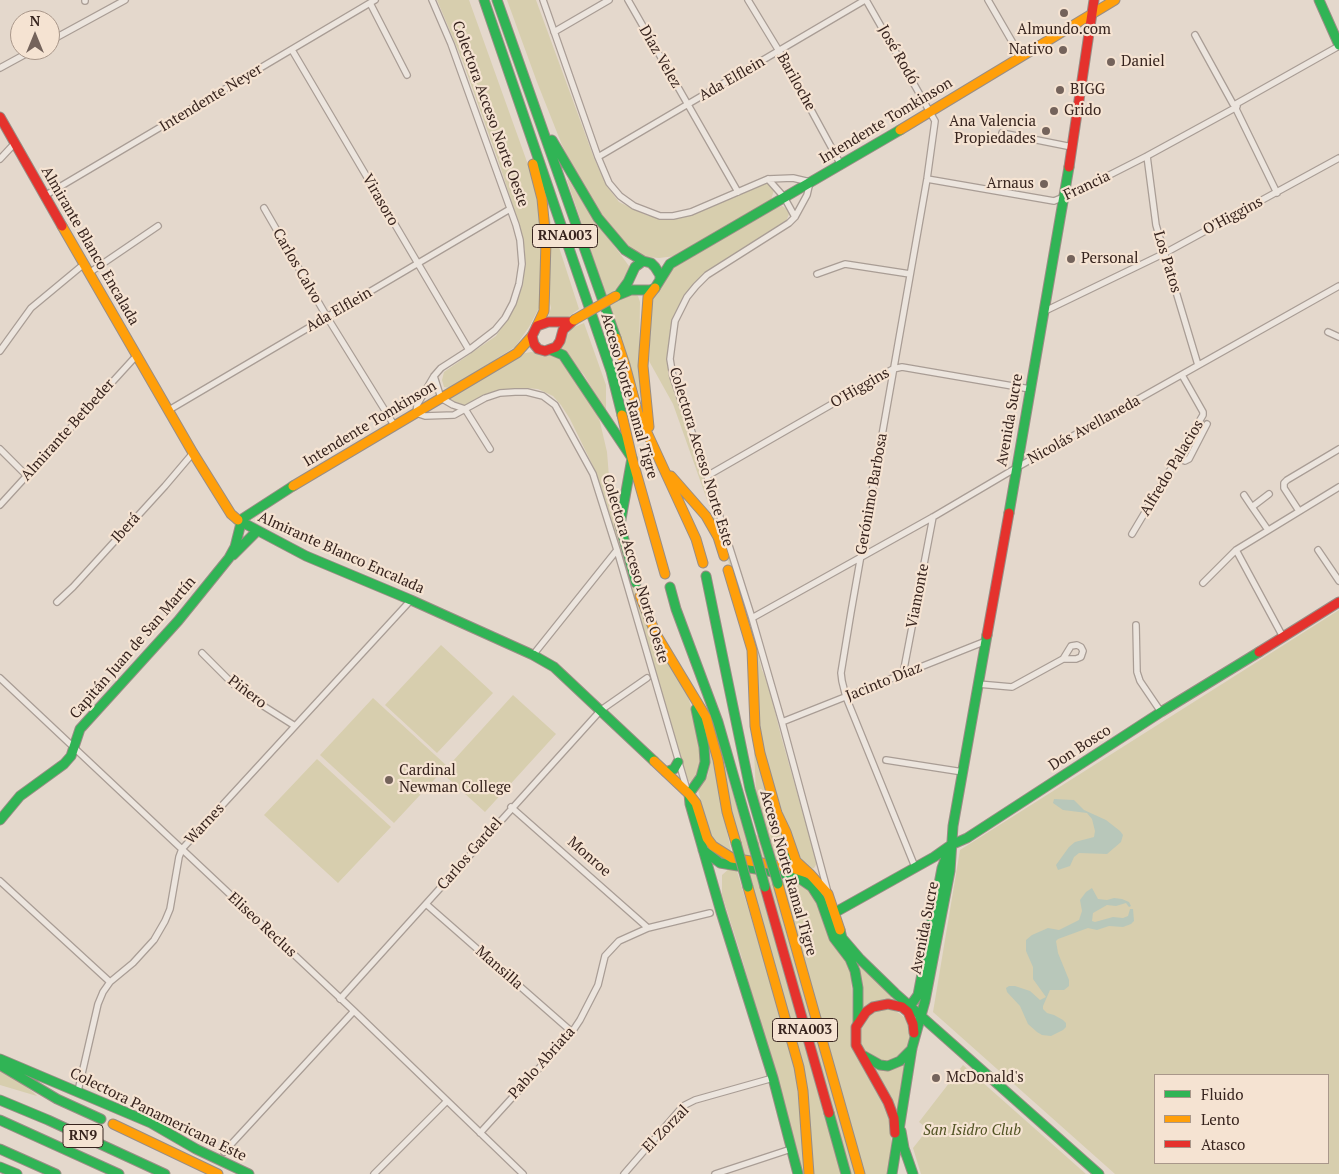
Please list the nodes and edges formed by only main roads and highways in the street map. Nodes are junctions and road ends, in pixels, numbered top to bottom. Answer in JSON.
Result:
{"nodes":[{"id":1,"x":484,"y":0,"type":"edge"},
{"id":2,"x":497,"y":0,"type":"edge"},
{"id":3,"x":1094,"y":0,"type":"edge"},
{"id":4,"x":1115,"y":0,"type":"edge"},
{"id":5,"x":1319,"y":0,"type":"edge"},
{"id":6,"x":1092,"y":14,"type":"junction"},
{"id":7,"x":1337,"y":34,"type":"edge"},
{"id":8,"x":1339,"y":46,"type":"edge"},
{"id":9,"x":519,"y":102,"type":"junction"},
{"id":10,"x":0,"y":117,"type":"edge"},
{"id":11,"x":540,"y":122,"type":"junction"},
{"id":12,"x":647,"y":262,"type":"junction"},
{"id":13,"x":670,"y":264,"type":"junction"},
{"id":14,"x":658,"y":284,"type":"junction"},
{"id":15,"x":618,"y":295,"type":"junction"},
{"id":16,"x":572,"y":321,"type":"junction"},
{"id":17,"x":537,"y":326,"type":"junction"},
{"id":18,"x":532,"y":336,"type":"junction"},
{"id":19,"x":538,"y":349,"type":"junction"},
{"id":20,"x":551,"y":350,"type":"junction"},
{"id":21,"x":517,"y":353,"type":"junction"},
{"id":22,"x":653,"y":446,"type":"junction"},
{"id":23,"x":632,"y":458,"type":"junction"},
{"id":24,"x":664,"y":467,"type":"junction"},
{"id":25,"x":241,"y":523,"type":"junction"},
{"id":26,"x":257,"y":532,"type":"junction"},
{"id":27,"x":724,"y":556,"type":"dead end"},
{"id":28,"x":229,"y":558,"type":"junction"},
{"id":29,"x":703,"y":563,"type":"dead end"},
{"id":30,"x":728,"y":570,"type":"dead end"},
{"id":31,"x":665,"y":574,"type":"dead end"},
{"id":32,"x":706,"y":576,"type":"dead end"},
{"id":33,"x":636,"y":582,"type":"dead end"},
{"id":34,"x":670,"y":587,"type":"dead end"},
{"id":35,"x":640,"y":596,"type":"dead end"},
{"id":36,"x":1339,"y":602,"type":"edge"},
{"id":37,"x":688,"y":686,"type":"junction"},
{"id":38,"x":678,"y":762,"type":"road end"},
{"id":39,"x":666,"y":772,"type":"junction"},
{"id":40,"x":689,"y":794,"type":"junction"},
{"id":41,"x":0,"y":820,"type":"edge"},
{"id":42,"x":951,"y":845,"type":"junction"},
{"id":43,"x":703,"y":850,"type":"junction"},
{"id":44,"x":793,"y":854,"type":"junction"},
{"id":45,"x":732,"y":858,"type":"junction"},
{"id":46,"x":720,"y":863,"type":"junction"},
{"id":47,"x":781,"y":870,"type":"junction"},
{"id":48,"x":810,"y":874,"type":"junction"},
{"id":49,"x":713,"y":881,"type":"junction"},
{"id":50,"x":834,"y":913,"type":"junction"},
{"id":51,"x":906,"y":1008,"type":"junction"},
{"id":52,"x":921,"y":1016,"type":"junction"},
{"id":53,"x":858,"y":1022,"type":"junction"},
{"id":54,"x":914,"y":1037,"type":"junction"},
{"id":55,"x":912,"y":1048,"type":"junction"},
{"id":56,"x":861,"y":1054,"type":"junction"},
{"id":57,"x":0,"y":1059,"type":"edge"},
{"id":58,"x":0,"y":1065,"type":"edge"},
{"id":59,"x":0,"y":1100,"type":"edge"},
{"id":60,"x":101,"y":1119,"type":"dead end"},
{"id":61,"x":0,"y":1120,"type":"edge"},
{"id":62,"x":113,"y":1124,"type":"dead end"},
{"id":63,"x":900,"y":1125,"type":"junction"},
{"id":64,"x":896,"y":1148,"type":"junction"},
{"id":65,"x":0,"y":1149,"type":"edge"},
{"id":66,"x":0,"y":1167,"type":"edge"},
{"id":67,"x":17,"y":1174,"type":"edge"},
{"id":68,"x":56,"y":1174,"type":"edge"},
{"id":69,"x":119,"y":1174,"type":"edge"},
{"id":70,"x":165,"y":1174,"type":"edge"},
{"id":71,"x":218,"y":1174,"type":"edge"},
{"id":72,"x":249,"y":1174,"type":"edge"},
{"id":73,"x":798,"y":1174,"type":"edge"},
{"id":74,"x":809,"y":1174,"type":"edge"},
{"id":75,"x":846,"y":1174,"type":"edge"},
{"id":76,"x":860,"y":1174,"type":"edge"},
{"id":77,"x":892,"y":1174,"type":"edge"},
{"id":78,"x":913,"y":1174,"type":"edge"},
{"id":79,"x":1098,"y":1174,"type":"edge"}],
"edges":[{"from":1,"to":9,"type":"main road","name":"Acceso Norte Ramal Tigre","number":"RNA003"},
{"from":2,"to":11,"type":"main road","name":"Acceso Norte Ramal Tigre","number":"RNA003"},
{"from":3,"to":6,"type":"main road","name":"Avenida Sucre"},
{"from":4,"to":6,"type":"main road","name":"Intendente Tomkinson"},
{"from":5,"to":7,"type":"main road"},
{"from":6,"to":13,"type":"main road","name":"Intendente Tomkinson"},
{"from":6,"to":42,"type":"main road","name":"Avenida Sucre"},
{"from":7,"to":8,"type":"main road"},
{"from":9,"to":17,"type":"main road","name":"Intendente Tomkinson"},
{"from":9,"to":23,"type":"main road","name":"Acceso Norte Ramal Tigre","number":"RNA003"},
{"from":10,"to":25,"type":"main road","name":"Almirante Blanco Encalada"},
{"from":11,"to":12,"type":"main road"},
{"from":11,"to":22,"type":"main road","name":"Acceso Norte Ramal Tigre","number":"RNA003"},
{"from":12,"to":13,"type":"main road"},
{"from":12,"to":14,"type":"main road"},
{"from":12,"to":15,"type":"main road"},
{"from":13,"to":14,"type":"main road","name":"Intendente Tomkinson"},
{"from":14,"to":15,"type":"main road"},
{"from":14,"to":22,"type":"main road","name":"Intendente Tomkinson"},
{"from":15,"to":16,"type":"main road","bridge":true},
{"from":16,"to":17,"type":"main road"},
{"from":16,"to":20,"type":"main road"},
{"from":17,"to":18,"type":"main road","name":"Intendente Tomkinson"},
{"from":18,"to":19,"type":"main road"},
{"from":18,"to":21,"type":"main road","name":"Intendente Tomkinson"},
{"from":19,"to":20,"type":"main road","name":"Intendente Tomkinson"},
{"from":19,"to":21,"type":"main road","name":"Intendente Tomkinson"},
{"from":20,"to":23,"type":"main road"},
{"from":21,"to":25,"type":"main road","name":"Intendente Tomkinson"},
{"from":22,"to":24,"type":"main road","name":"Acceso Norte Ramal Tigre","number":"RNA003"},
{"from":23,"to":31,"type":"main road","name":"Acceso Norte Ramal Tigre","number":"RNA003"},
{"from":23,"to":33,"type":"main road"},
{"from":24,"to":27,"type":"main road"},
{"from":24,"to":29,"type":"main road","name":"Acceso Norte Ramal Tigre","number":"RNA003"},
{"from":25,"to":26,"type":"main road","name":"Almirante Blanco Encalada"},
{"from":25,"to":28,"type":"main road","name":"Capitán Juan de San Martín"},
{"from":26,"to":28,"type":"main road","name":"Capitán Juan de San Martín"},
{"from":26,"to":39,"type":"main road","name":"Almirante Blanco Encalada"},
{"from":28,"to":41,"type":"main road","name":"Capitán Juan de San Martín"},
{"from":30,"to":44,"type":"main road"},
{"from":32,"to":76,"type":"main road","name":"Acceso Norte Ramal Tigre","number":"RNA003","bridge":true},
{"from":34,"to":75,"type":"main road","name":"Acceso Norte Ramal Tigre","number":"RNA003","bridge":true},
{"from":35,"to":37,"type":"main road"},
{"from":36,"to":42,"type":"main road","name":"Don Bosco"},
{"from":37,"to":40,"type":"main road"},
{"from":37,"to":74,"type":"main road","bridge":true},
{"from":38,"to":39,"type":"main road"},
{"from":39,"to":40,"type":"main road","name":"Almirante Blanco Encalada"},
{"from":40,"to":43,"type":"main road"},
{"from":40,"to":45,"type":"main road","name":"Almirante Blanco Encalada"},
{"from":42,"to":50,"type":"main road","name":"Don Bosco"},
{"from":42,"to":51,"type":"main road","name":"Avenida Sucre"},
{"from":42,"to":52,"type":"main road","name":"Avenida Sucre"},
{"from":43,"to":46,"type":"main road","name":"Almirante Blanco Encalada"},
{"from":43,"to":49,"type":"main road"},
{"from":44,"to":47,"type":"main road"},
{"from":44,"to":48,"type":"main road"},
{"from":45,"to":46,"type":"main road"},
{"from":45,"to":47,"type":"main road","name":"Almirante Blanco Encalada"},
{"from":46,"to":47,"type":"main road","name":"Almirante Blanco Encalada"},
{"from":46,"to":49,"type":"main road"},
{"from":47,"to":48,"type":"main road","name":"Almirante Blanco Encalada"},
{"from":47,"to":53,"type":"main road","name":"Almirante Blanco Encalada"},
{"from":48,"to":50,"type":"main road"},
{"from":49,"to":73,"type":"main road"},
{"from":50,"to":51,"type":"main road"},
{"from":51,"to":52,"type":"main road"},
{"from":51,"to":53,"type":"main road"},
{"from":51,"to":54,"type":"main road"},
{"from":52,"to":54,"type":"main road","name":"Avenida Sucre"},
{"from":52,"to":79,"type":"main road"},
{"from":53,"to":56,"type":"main road"},
{"from":54,"to":55,"type":"main road"},
{"from":55,"to":56,"type":"main road"},
{"from":55,"to":63,"type":"main road"},
{"from":56,"to":64,"type":"main road"},
{"from":57,"to":72,"type":"main road","name":"Colectora Panamericana Este"},
{"from":58,"to":60,"type":"main road"},
{"from":59,"to":70,"type":"main road","number":"RN9"},
{"from":61,"to":69,"type":"main road","number":"RN9"},
{"from":62,"to":71,"type":"main road"},
{"from":63,"to":64,"type":"main road"},
{"from":63,"to":78,"type":"main road"},
{"from":64,"to":77,"type":"main road"},
{"from":65,"to":68,"type":"main road"},
{"from":66,"to":67,"type":"main road"}]}
